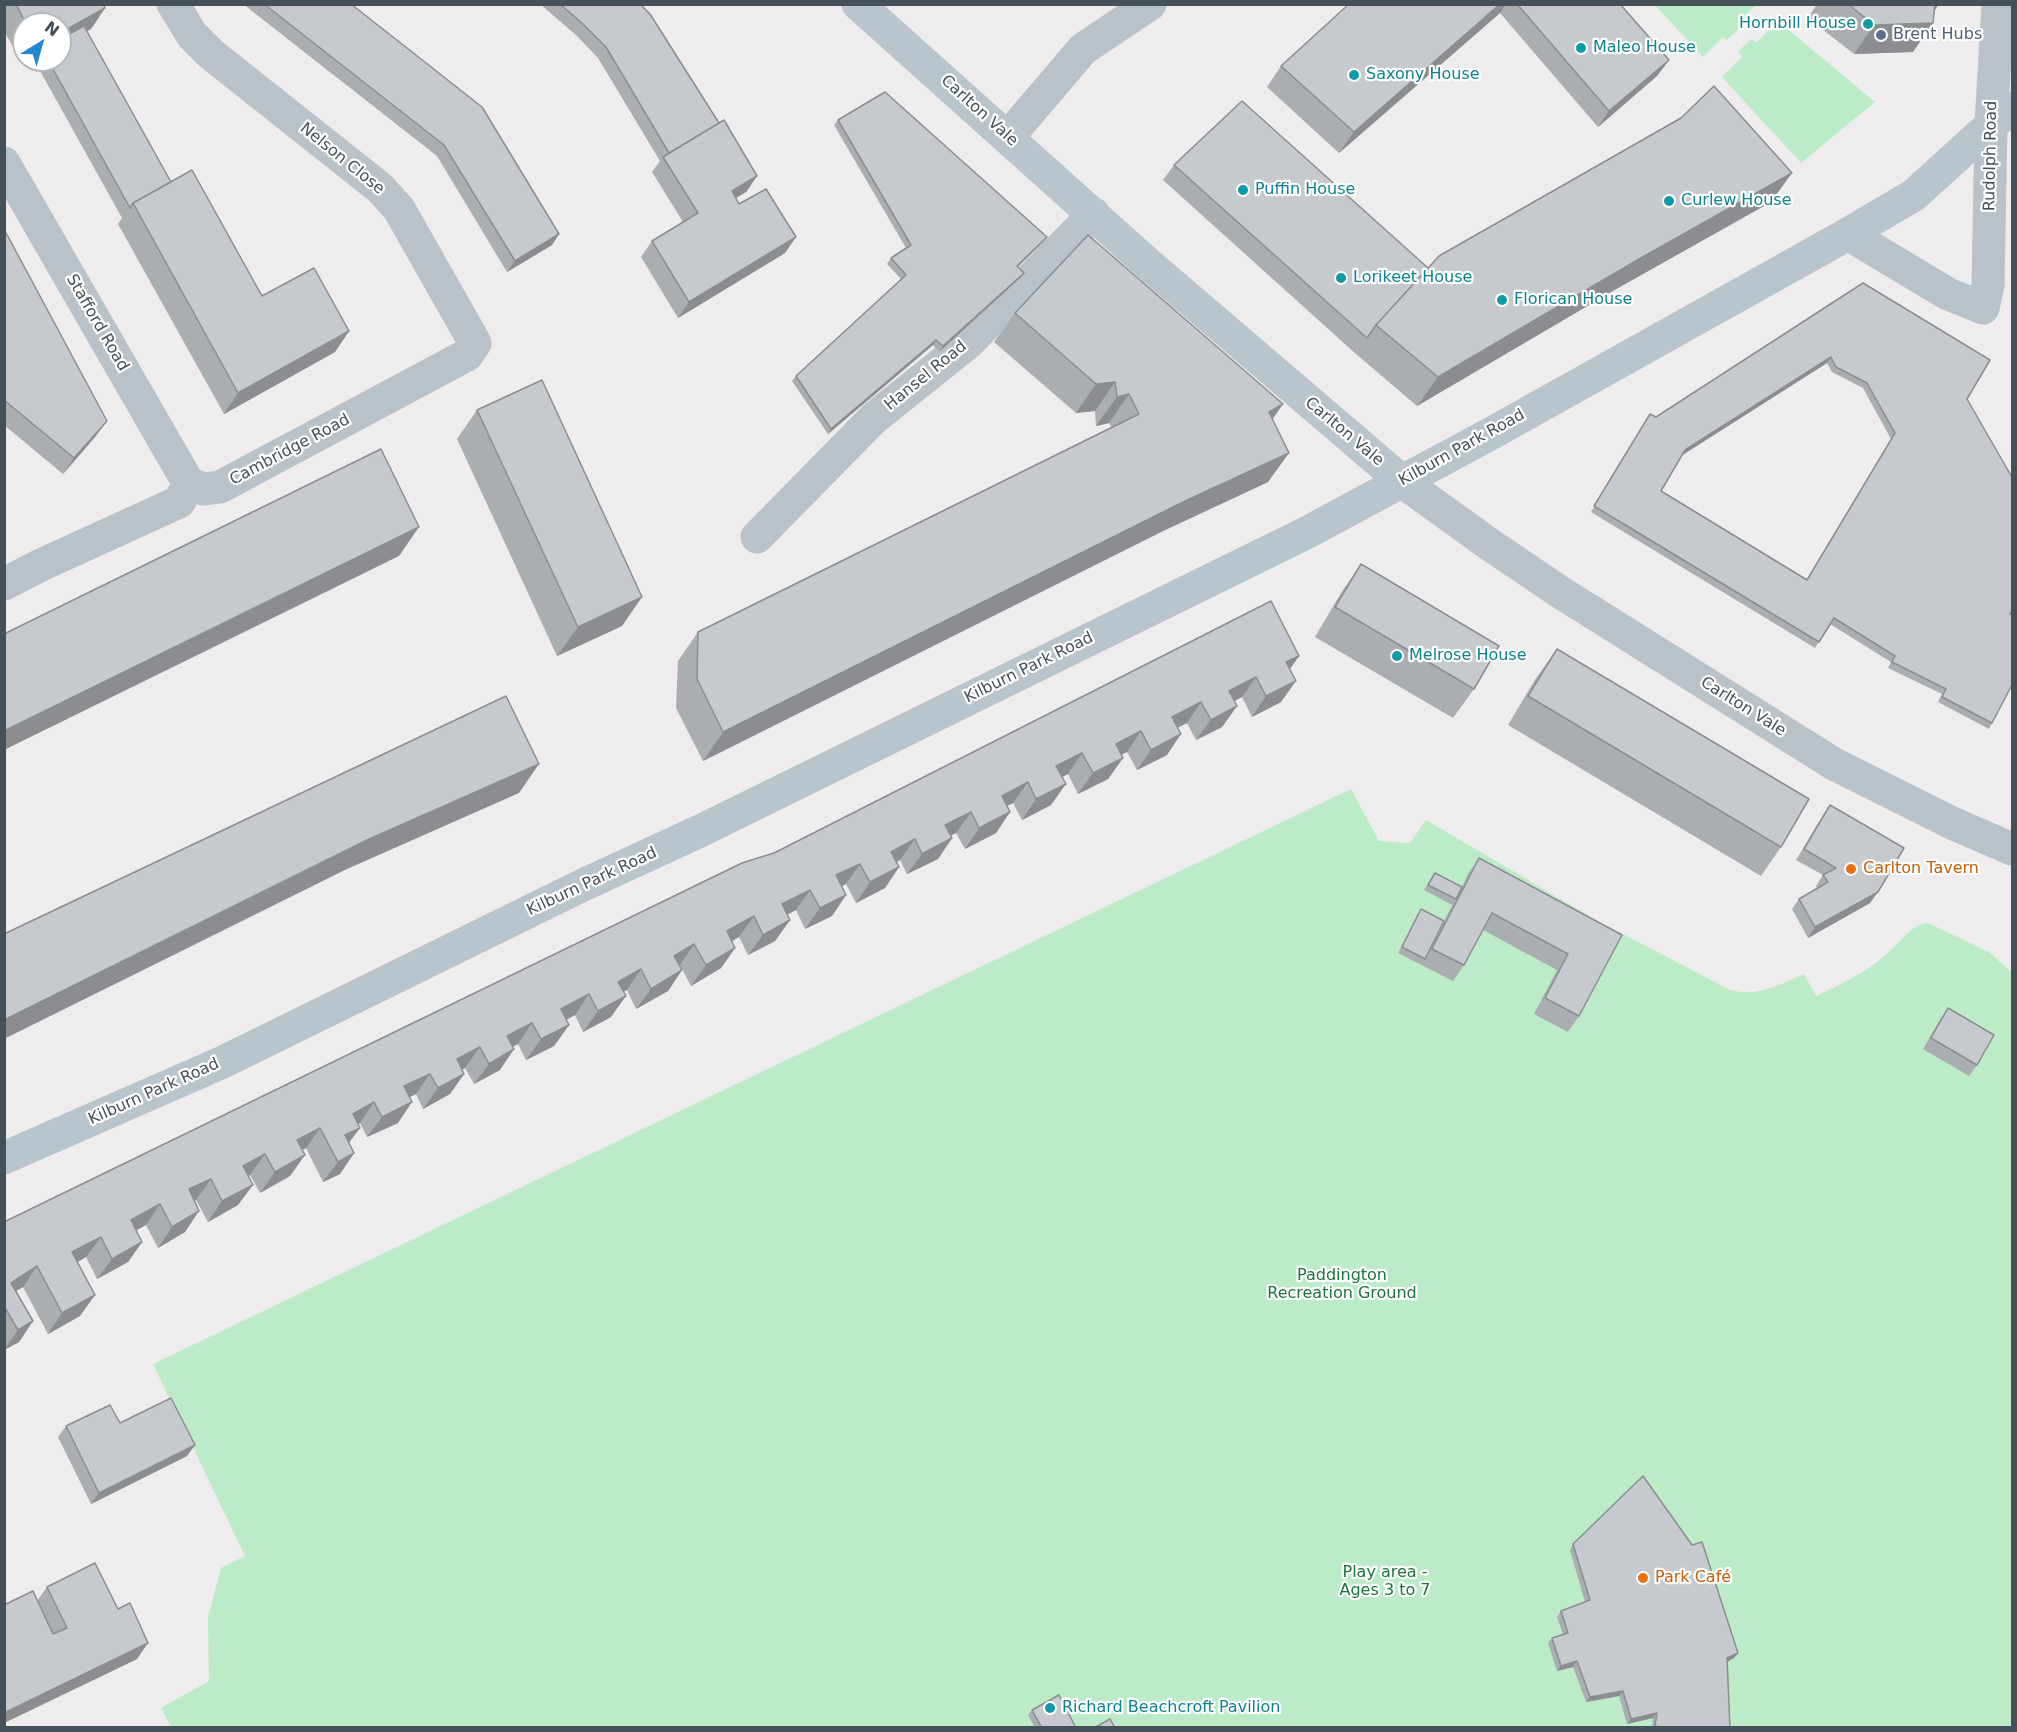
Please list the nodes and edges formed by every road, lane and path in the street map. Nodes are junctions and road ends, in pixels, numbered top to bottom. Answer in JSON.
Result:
{"nodes":[{"id":1,"x":173,"y":4,"type":"edge"},
{"id":2,"x":858,"y":4,"type":"edge"},
{"id":3,"x":1149,"y":4,"type":"edge"},
{"id":4,"x":1998,"y":4,"type":"edge"},
{"id":5,"x":2002,"y":116,"type":"edge"},
{"id":6,"x":1008,"y":137,"type":"junction"},
{"id":7,"x":4,"y":163,"type":"edge"},
{"id":8,"x":1094,"y":214,"type":"junction"},
{"id":9,"x":1848,"y":234,"type":"junction"},
{"id":10,"x":475,"y":343,"type":"joint"},
{"id":11,"x":1402,"y":482,"type":"junction"},
{"id":12,"x":189,"y":484,"type":"junction"},
{"id":13,"x":757,"y":537,"type":"dead end"},
{"id":14,"x":4,"y":584,"type":"edge"},
{"id":15,"x":2013,"y":849,"type":"edge"},
{"id":16,"x":4,"y":1158,"type":"edge"}],
"edges":[{"from":1,"to":10,"type":"street","name":"Nelson Close"},
{"from":2,"to":6,"type":"main road","name":"Carlton Vale"},
{"from":3,"to":6,"type":"street"},
{"from":4,"to":5,"type":"street","name":"Rudolph Road"},
{"from":5,"to":9,"type":"main road","name":"Kilburn Park Road"},
{"from":5,"to":9,"type":"street","name":"Rudolph Road"},
{"from":6,"to":8,"type":"main road","name":"Carlton Vale"},
{"from":7,"to":12,"type":"street","name":"Stafford Road"},
{"from":8,"to":11,"type":"main road","name":"Carlton Vale"},
{"from":8,"to":13,"type":"street","name":"Hansel Road"},
{"from":9,"to":11,"type":"main road","name":"Kilburn Park Road"},
{"from":10,"to":12,"type":"street","name":"Cambridge Road"},
{"from":11,"to":15,"type":"street","name":"Carlton Vale"},
{"from":11,"to":16,"type":"main road","name":"Kilburn Park Road"},
{"from":12,"to":14,"type":"street"}]}
